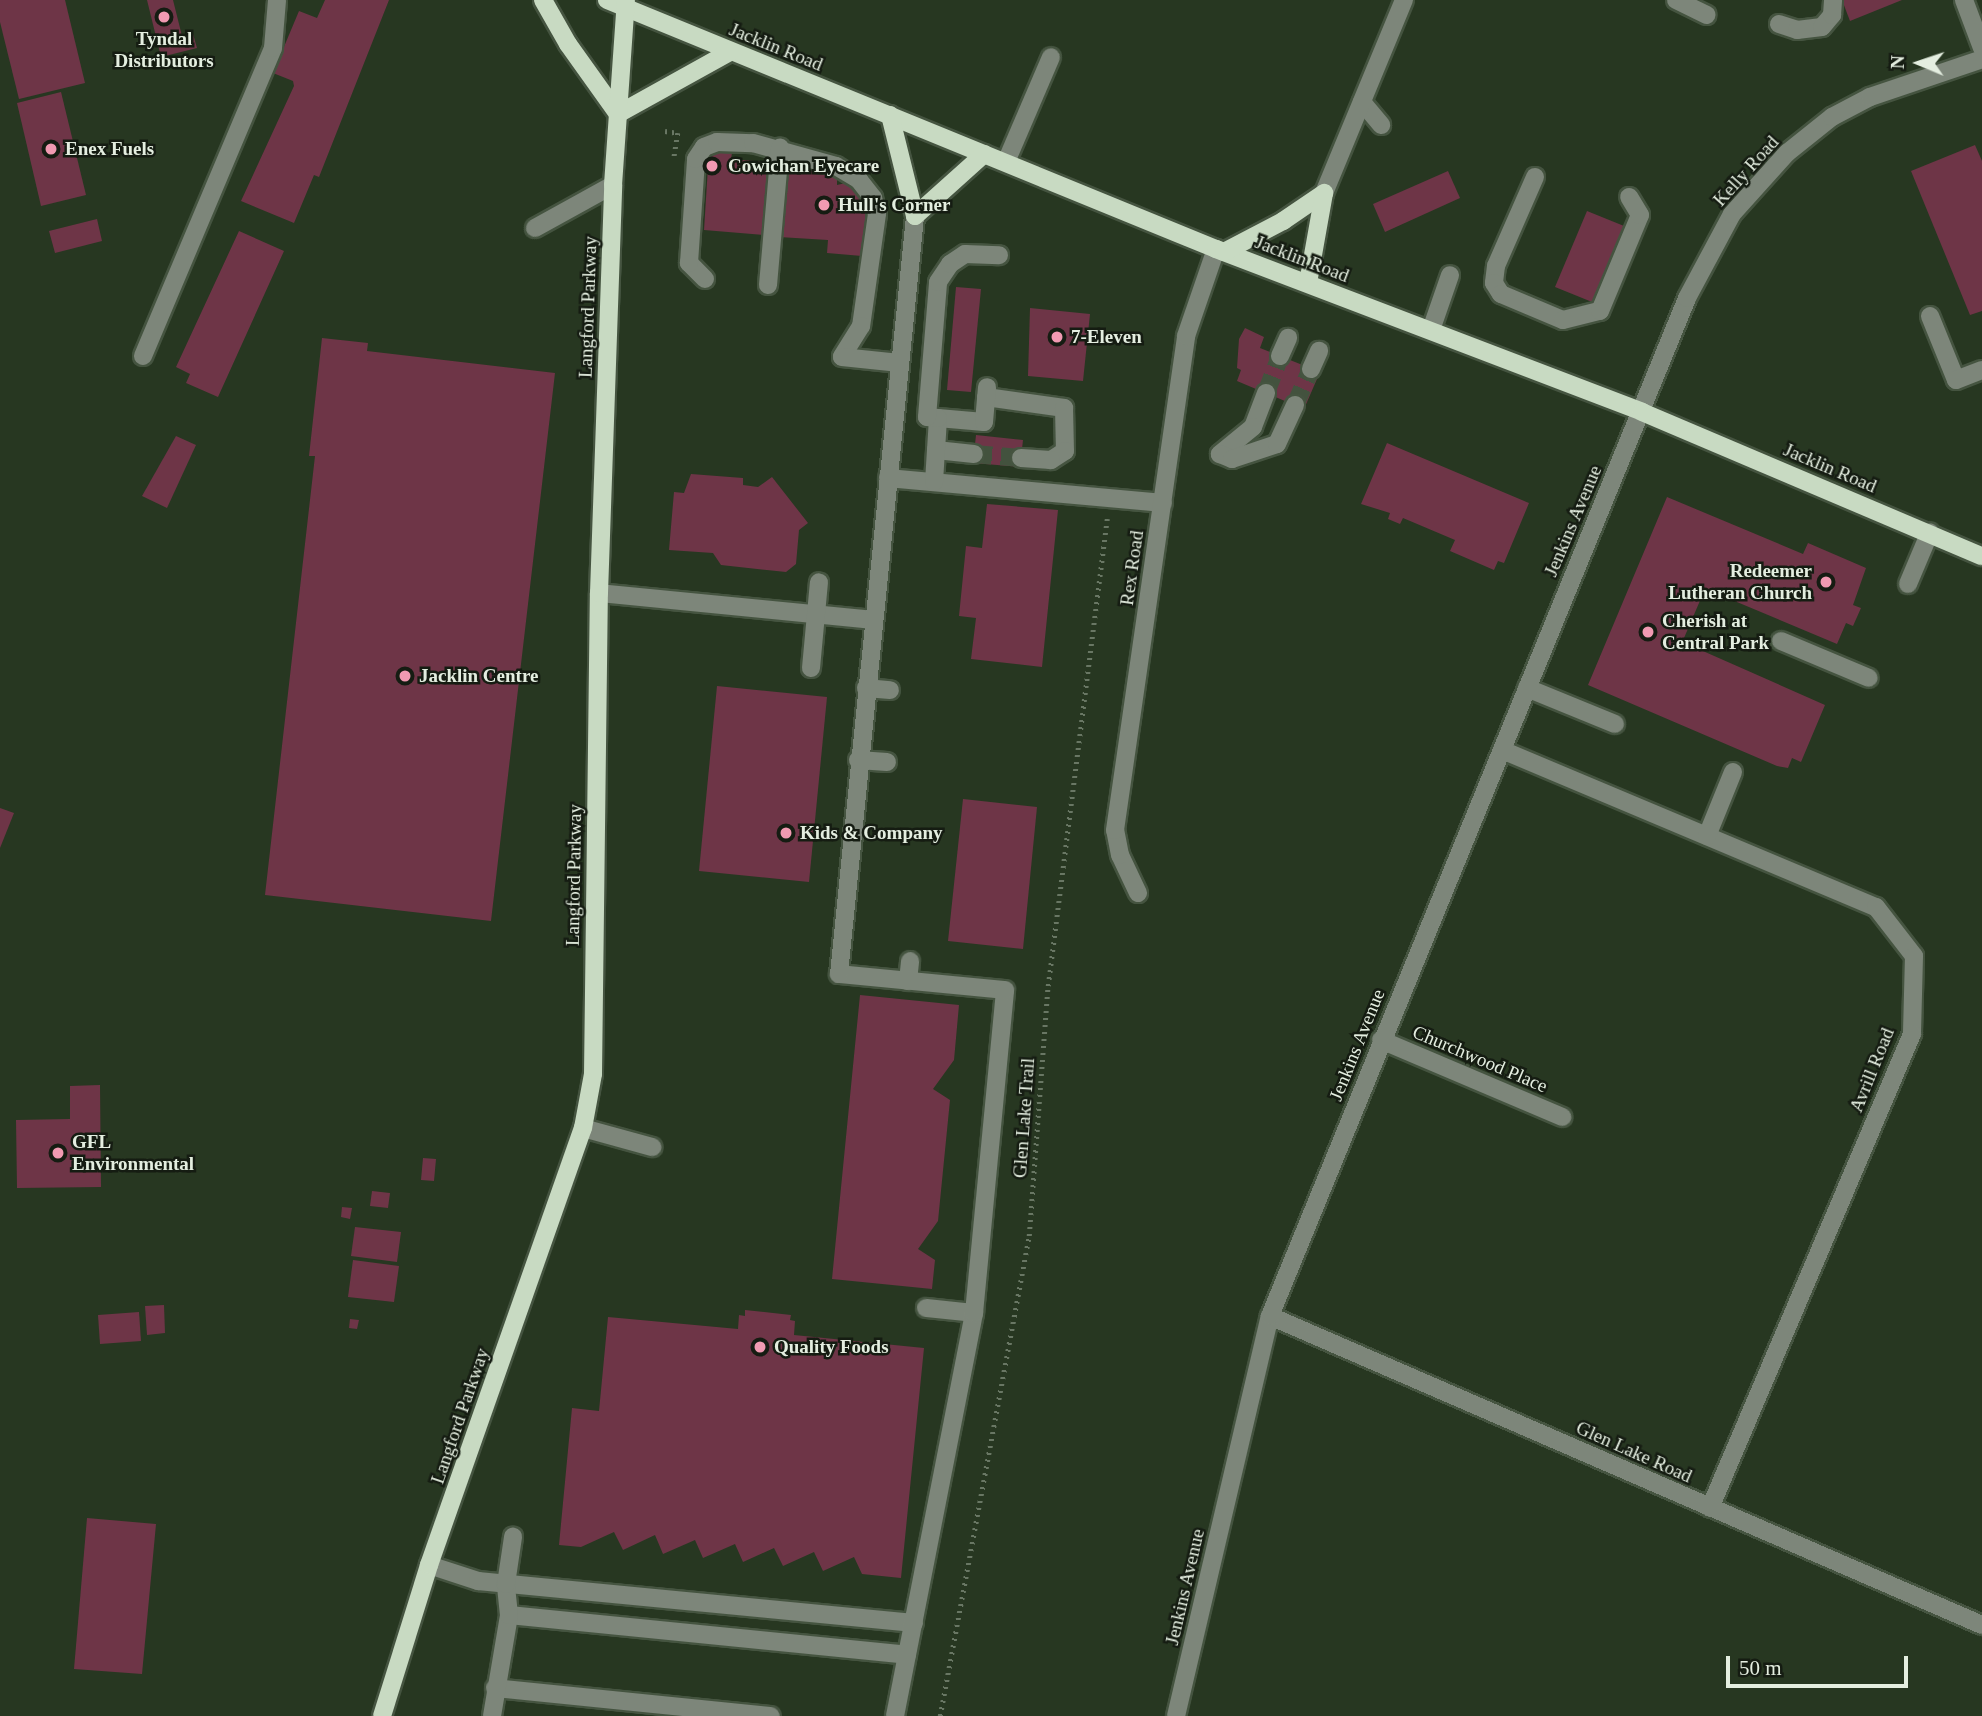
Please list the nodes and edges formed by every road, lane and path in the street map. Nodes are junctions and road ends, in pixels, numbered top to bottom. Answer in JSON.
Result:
{"nodes":[{"id":1,"x":277,"y":0,"type":"edge"},
{"id":2,"x":544,"y":0,"type":"edge"},
{"id":3,"x":607,"y":0,"type":"edge"},
{"id":4,"x":1405,"y":0,"type":"edge"},
{"id":5,"x":1676,"y":0,"type":"edge"},
{"id":6,"x":1833,"y":0,"type":"edge"},
{"id":7,"x":1964,"y":0,"type":"edge"},
{"id":8,"x":625,"y":4,"type":"edge"},
{"id":9,"x":1707,"y":15,"type":"dead end"},
{"id":10,"x":1779,"y":24,"type":"dead end"},
{"id":11,"x":1982,"y":48,"type":"edge"},
{"id":12,"x":730,"y":52,"type":"junction"},
{"id":13,"x":1051,"y":57,"type":"dead end"},
{"id":14,"x":1982,"y":59,"type":"edge"},
{"id":15,"x":1362,"y":102,"type":"junction"},
{"id":16,"x":618,"y":114,"type":"junction"},
{"id":17,"x":890,"y":115,"type":"junction"},
{"id":18,"x":1381,"y":125,"type":"dead end"},
{"id":19,"x":780,"y":148,"type":"junction"},
{"id":20,"x":984,"y":154,"type":"junction"},
{"id":21,"x":1006,"y":162,"type":"junction"},
{"id":22,"x":1535,"y":177,"type":"dead end"},
{"id":23,"x":613,"y":185,"type":"junction"},
{"id":24,"x":1324,"y":193,"type":"junction"},
{"id":25,"x":1629,"y":197,"type":"dead end"},
{"id":26,"x":915,"y":216,"type":"junction"},
{"id":27,"x":535,"y":228,"type":"dead end"},
{"id":28,"x":1220,"y":250,"type":"junction"},
{"id":29,"x":999,"y":255,"type":"dead end"},
{"id":30,"x":1450,"y":275,"type":"dead end"},
{"id":31,"x":705,"y":279,"type":"dead end"},
{"id":32,"x":1308,"y":283,"type":"junction"},
{"id":33,"x":768,"y":285,"type":"dead end"},
{"id":34,"x":1930,"y":316,"type":"dead end"},
{"id":35,"x":1431,"y":330,"type":"junction"},
{"id":36,"x":1288,"y":338,"type":"dead end"},
{"id":37,"x":902,"y":343,"type":"junction"},
{"id":38,"x":933,"y":345,"type":"junction"},
{"id":39,"x":1319,"y":351,"type":"dead end"},
{"id":40,"x":143,"y":356,"type":"dead end"},
{"id":41,"x":1280,"y":356,"type":"tunnel mouth"},
{"id":42,"x":900,"y":363,"type":"junction"},
{"id":43,"x":1311,"y":369,"type":"tunnel mouth"},
{"id":44,"x":1982,"y":370,"type":"edge"},
{"id":45,"x":1266,"y":393,"type":"tunnel mouth"},
{"id":46,"x":1295,"y":405,"type":"tunnel mouth"},
{"id":47,"x":1642,"y":412,"type":"junction"},
{"id":48,"x":938,"y":418,"type":"junction"},
{"id":49,"x":936,"y":450,"type":"junction"},
{"id":50,"x":974,"y":453,"type":"tunnel mouth"},
{"id":51,"x":1021,"y":458,"type":"tunnel mouth"},
{"id":52,"x":888,"y":478,"type":"junction"},
{"id":53,"x":933,"y":482,"type":"junction"},
{"id":54,"x":956,"y":484,"type":"junction"},
{"id":55,"x":954,"y":503,"type":"dead end"},
{"id":56,"x":1163,"y":503,"type":"junction"},
{"id":57,"x":1107,"y":517,"type":"dead end"},
{"id":58,"x":1930,"y":532,"type":"junction"},
{"id":59,"x":1982,"y":556,"type":"edge"},
{"id":60,"x":819,"y":583,"type":"dead end"},
{"id":61,"x":1908,"y":584,"type":"dead end"},
{"id":62,"x":598,"y":593,"type":"junction"},
{"id":63,"x":816,"y":615,"type":"junction"},
{"id":64,"x":873,"y":621,"type":"junction"},
{"id":65,"x":1780,"y":641,"type":"dead end"},
{"id":66,"x":811,"y":668,"type":"dead end"},
{"id":67,"x":1869,"y":678,"type":"dead end"},
{"id":68,"x":866,"y":688,"type":"junction"},
{"id":69,"x":1527,"y":688,"type":"junction"},
{"id":70,"x":890,"y":690,"type":"dead end"},
{"id":71,"x":1615,"y":724,"type":"dead end"},
{"id":72,"x":1502,"y":750,"type":"junction"},
{"id":73,"x":858,"y":760,"type":"junction"},
{"id":74,"x":887,"y":762,"type":"dead end"},
{"id":75,"x":1733,"y":772,"type":"dead end"},
{"id":76,"x":1706,"y":836,"type":"junction"},
{"id":77,"x":1138,"y":893,"type":"dead end"},
{"id":78,"x":910,"y":961,"type":"dead end"},
{"id":79,"x":908,"y":981,"type":"junction"},
{"id":80,"x":1381,"y":1040,"type":"junction"},
{"id":81,"x":1562,"y":1117,"type":"dead end"},
{"id":82,"x":583,"y":1128,"type":"junction"},
{"id":83,"x":652,"y":1147,"type":"dead end"},
{"id":84,"x":926,"y":1308,"type":"dead end"},
{"id":85,"x":974,"y":1313,"type":"junction"},
{"id":86,"x":1270,"y":1316,"type":"junction"},
{"id":87,"x":1710,"y":1508,"type":"junction"},
{"id":88,"x":513,"y":1537,"type":"dead end"},
{"id":89,"x":429,"y":1565,"type":"junction"},
{"id":90,"x":506,"y":1584,"type":"junction"},
{"id":91,"x":509,"y":1615,"type":"junction"},
{"id":92,"x":914,"y":1623,"type":"junction"},
{"id":93,"x":1982,"y":1625,"type":"edge"},
{"id":94,"x":907,"y":1655,"type":"junction"},
{"id":95,"x":495,"y":1688,"type":"junction"},
{"id":96,"x":666,"y":1710,"type":"edge"},
{"id":97,"x":382,"y":1716,"type":"edge"},
{"id":98,"x":492,"y":1716,"type":"edge"},
{"id":99,"x":771,"y":1716,"type":"edge"},
{"id":100,"x":895,"y":1716,"type":"edge"},
{"id":101,"x":940,"y":1716,"type":"edge"},
{"id":102,"x":1176,"y":1716,"type":"edge"}],
"edges":[{"from":1,"to":40,"type":"street"},
{"from":2,"to":16,"type":"main road"},
{"from":3,"to":8,"type":"main road","name":"Jacklin Road"},
{"from":4,"to":15,"type":"street"},
{"from":5,"to":9,"type":"street"},
{"from":6,"to":10,"type":"street"},
{"from":7,"to":11,"type":"street"},
{"from":8,"to":12,"type":"main road","name":"Jacklin Road"},
{"from":8,"to":16,"type":"main road","name":"Langford Parkway"},
{"from":12,"to":16,"type":"main road"},
{"from":12,"to":17,"type":"main road","name":"Jacklin Road"},
{"from":13,"to":21,"type":"street"},
{"from":14,"to":47,"type":"street","name":"Kelly Road"},
{"from":15,"to":18,"type":"street"},
{"from":15,"to":24,"type":"street"},
{"from":16,"to":23,"type":"main road","name":"Langford Parkway"},
{"from":17,"to":20,"type":"main road","name":"Jacklin Road"},
{"from":17,"to":26,"type":"main road"},
{"from":19,"to":31,"type":"street"},
{"from":19,"to":33,"type":"street"},
{"from":19,"to":42,"type":"street"},
{"from":20,"to":21,"type":"main road","name":"Jacklin Road"},
{"from":20,"to":26,"type":"main road"},
{"from":21,"to":28,"type":"main road","name":"Jacklin Road"},
{"from":22,"to":25,"type":"street"},
{"from":23,"to":27,"type":"street"},
{"from":23,"to":62,"type":"main road","name":"Langford Parkway"},
{"from":24,"to":28,"type":"main road"},
{"from":24,"to":32,"type":"main road"},
{"from":26,"to":37,"type":"street"},
{"from":28,"to":32,"type":"main road","name":"Jacklin Road"},
{"from":28,"to":56,"type":"street","name":"Rex Road"},
{"from":29,"to":38,"type":"street"},
{"from":30,"to":35,"type":"street"},
{"from":32,"to":35,"type":"main road","name":"Jacklin Road"},
{"from":34,"to":44,"type":"street"},
{"from":35,"to":47,"type":"main road","name":"Jacklin Road"},
{"from":36,"to":41,"type":"street"},
{"from":37,"to":38,"type":"street"},
{"from":37,"to":42,"type":"street"},
{"from":38,"to":48,"type":"street"},
{"from":39,"to":43,"type":"street"},
{"from":42,"to":52,"type":"street"},
{"from":45,"to":46,"type":"street"},
{"from":47,"to":58,"type":"main road","name":"Jacklin Road"},
{"from":47,"to":69,"type":"street","name":"Jenkins Avenue"},
{"from":48,"to":49,"type":"street"},
{"from":48,"to":51,"type":"street"},
{"from":49,"to":50,"type":"street"},
{"from":49,"to":53,"type":"street"},
{"from":52,"to":53,"type":"street"},
{"from":52,"to":64,"type":"street"},
{"from":53,"to":54,"type":"street"},
{"from":54,"to":55,"type":"street"},
{"from":54,"to":56,"type":"street"},
{"from":56,"to":77,"type":"street","name":"Rex Road"},
{"from":57,"to":101,"type":"path","name":"Glen Lake Trail"},
{"from":58,"to":59,"type":"main road","name":"Jacklin Road"},
{"from":58,"to":61,"type":"street"},
{"from":60,"to":63,"type":"street"},
{"from":62,"to":63,"type":"street"},
{"from":62,"to":82,"type":"main road","name":"Langford Parkway"},
{"from":63,"to":64,"type":"street"},
{"from":63,"to":66,"type":"street"},
{"from":64,"to":68,"type":"street"},
{"from":65,"to":67,"type":"street"},
{"from":68,"to":70,"type":"street"},
{"from":68,"to":73,"type":"street"},
{"from":69,"to":71,"type":"street"},
{"from":69,"to":72,"type":"street","name":"Jenkins Avenue"},
{"from":72,"to":76,"type":"street","name":"Avrill Road"},
{"from":72,"to":80,"type":"street","name":"Jenkins Avenue"},
{"from":73,"to":74,"type":"street"},
{"from":73,"to":79,"type":"street"},
{"from":75,"to":76,"type":"street"},
{"from":76,"to":87,"type":"street","name":"Avrill Road"},
{"from":78,"to":79,"type":"street"},
{"from":79,"to":85,"type":"street"},
{"from":80,"to":81,"type":"street","name":"Churchwood Place"},
{"from":80,"to":86,"type":"street","name":"Jenkins Avenue"},
{"from":82,"to":83,"type":"street"},
{"from":82,"to":89,"type":"main road","name":"Langford Parkway"},
{"from":84,"to":85,"type":"street"},
{"from":85,"to":92,"type":"street"},
{"from":86,"to":87,"type":"street","name":"Glen Lake Road"},
{"from":86,"to":102,"type":"street","name":"Jenkins Avenue"},
{"from":87,"to":93,"type":"street","name":"Glen Lake Road"},
{"from":88,"to":90,"type":"street"},
{"from":89,"to":90,"type":"street"},
{"from":89,"to":97,"type":"main road","name":"Langford Parkway"},
{"from":90,"to":91,"type":"street"},
{"from":90,"to":92,"type":"street"},
{"from":91,"to":94,"type":"street"},
{"from":91,"to":95,"type":"street"},
{"from":92,"to":94,"type":"street"},
{"from":94,"to":100,"type":"street"},
{"from":95,"to":96,"type":"street"},
{"from":95,"to":98,"type":"street"},
{"from":96,"to":99,"type":"street"}]}
